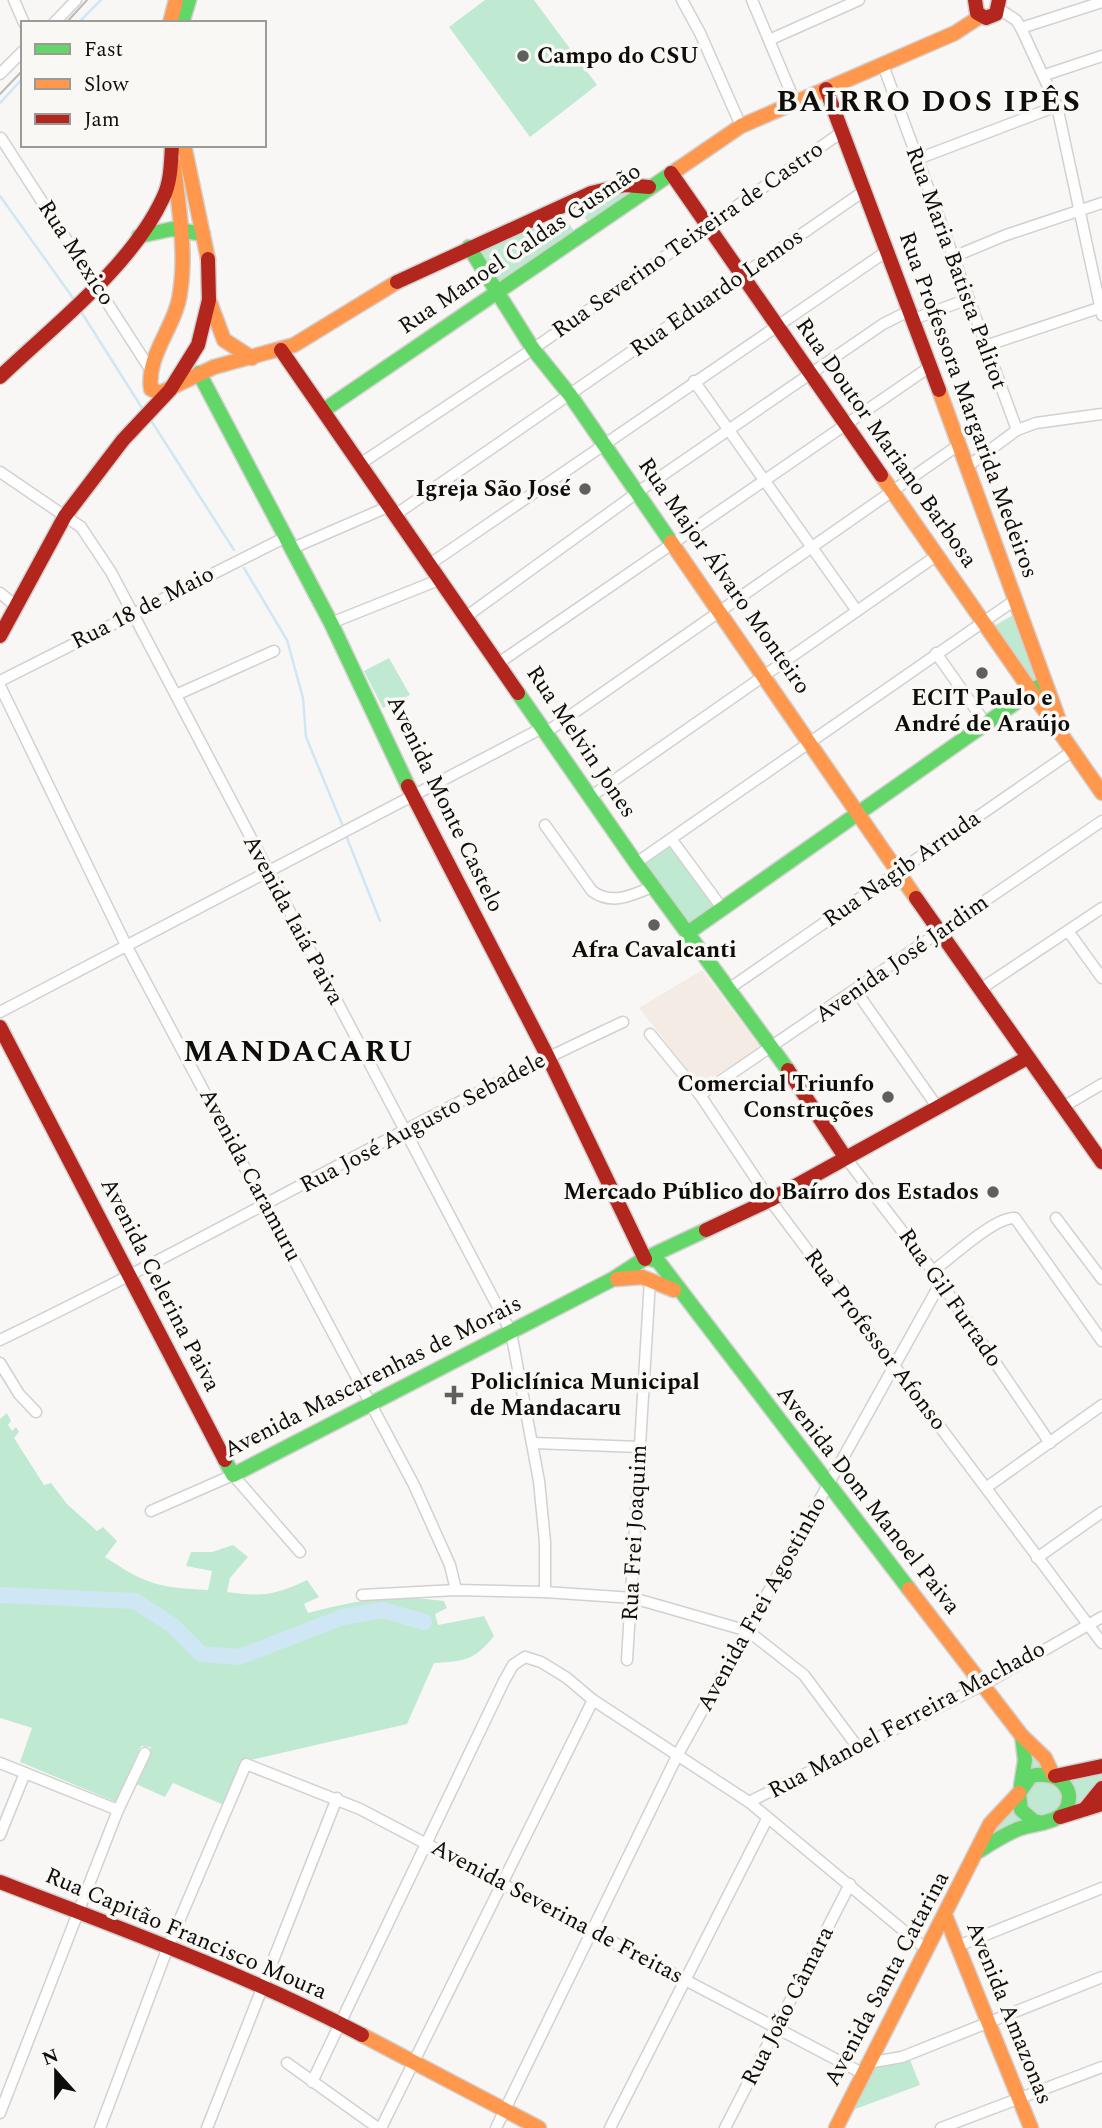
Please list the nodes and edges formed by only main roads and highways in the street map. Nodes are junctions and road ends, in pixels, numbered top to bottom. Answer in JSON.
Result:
{"nodes":[{"id":1,"x":176,"y":0,"type":"edge"},
{"id":2,"x":189,"y":0,"type":"edge"},
{"id":3,"x":1002,"y":3,"type":"edge"},
{"id":4,"x":975,"y":5,"type":"edge"},
{"id":5,"x":171,"y":21,"type":"edge"},
{"id":6,"x":183,"y":21,"type":"edge"},
{"id":7,"x":826,"y":89,"type":"junction"},
{"id":8,"x":172,"y":147,"type":"edge"},
{"id":9,"x":172,"y":147,"type":"edge"},
{"id":10,"x":184,"y":147,"type":"edge"},
{"id":11,"x":671,"y":173,"type":"junction"},
{"id":12,"x":649,"y":187,"type":"junction"},
{"id":13,"x":180,"y":230,"type":"junction"},
{"id":14,"x":203,"y":234,"type":"junction"},
{"id":15,"x":139,"y":236,"type":"junction"},
{"id":16,"x":469,"y":247,"type":"junction"},
{"id":17,"x":497,"y":293,"type":"junction"},
{"id":18,"x":209,"y":300,"type":"junction"},
{"id":19,"x":281,"y":350,"type":"junction"},
{"id":20,"x":252,"y":358,"type":"junction"},
{"id":21,"x":199,"y":373,"type":"junction"},
{"id":22,"x":0,"y":377,"type":"edge"},
{"id":23,"x":170,"y":390,"type":"junction"},
{"id":24,"x":324,"y":410,"type":"junction"},
{"id":25,"x":0,"y":636,"type":"edge"},
{"id":26,"x":1045,"y":683,"type":"junction"},
{"id":27,"x":1030,"y":692,"type":"junction"},
{"id":28,"x":1070,"y":744,"type":"junction"},
{"id":29,"x":1102,"y":793,"type":"edge"},
{"id":30,"x":860,"y":812,"type":"junction"},
{"id":31,"x":689,"y":932,"type":"junction"},
{"id":32,"x":0,"y":1027,"type":"edge"},
{"id":33,"x":1027,"y":1058,"type":"junction"},
{"id":34,"x":845,"y":1157,"type":"junction"},
{"id":35,"x":1102,"y":1162,"type":"edge"},
{"id":36,"x":650,"y":1269,"type":"junction"},
{"id":37,"x":233,"y":1475,"type":"joint"},
{"id":38,"x":1022,"y":1736,"type":"junction"},
{"id":39,"x":1102,"y":1766,"type":"edge"},
{"id":40,"x":1054,"y":1775,"type":"junction"},
{"id":41,"x":1102,"y":1788,"type":"edge"},
{"id":42,"x":1020,"y":1790,"type":"junction"},
{"id":43,"x":1102,"y":1804,"type":"edge"},
{"id":44,"x":1083,"y":1811,"type":"junction"},
{"id":45,"x":1060,"y":1816,"type":"junction"},
{"id":46,"x":1043,"y":1823,"type":"junction"},
{"id":47,"x":979,"y":1851,"type":"junction"},
{"id":48,"x":0,"y":1882,"type":"edge"},
{"id":49,"x":945,"y":1915,"type":"junction"},
{"id":50,"x":539,"y":2128,"type":"edge"},
{"id":51,"x":836,"y":2128,"type":"edge"},
{"id":52,"x":1031,"y":2128,"type":"edge"}],
"edges":[{"from":1,"to":5,"type":"main road"},
{"from":2,"to":6,"type":"main road"},
{"from":3,"to":4,"type":"main road","name":"Rua Manoel Caldas Gusmão"},
{"from":4,"to":7,"type":"main road","name":"Rua Manoel Caldas Gusmão"},
{"from":7,"to":11,"type":"main road","name":"Rua Manoel Caldas Gusmão"},
{"from":7,"to":26,"type":"main road","name":"Rua Professora Margarida Medeiros"},
{"from":8,"to":13,"type":"main road"},
{"from":9,"to":15,"type":"main road"},
{"from":10,"to":14,"type":"main road"},
{"from":11,"to":12,"type":"main road","name":"Rua Manoel Caldas Gusmão"},
{"from":11,"to":27,"type":"main road","name":"Rua Doutor Mariano Barbosa"},
{"from":12,"to":16,"type":"main road"},
{"from":12,"to":17,"type":"main road","name":"Rua Manoel Caldas Gusmão"},
{"from":13,"to":14,"type":"main road"},
{"from":13,"to":15,"type":"main road"},
{"from":13,"to":23,"type":"main road"},
{"from":14,"to":18,"type":"main road"},
{"from":15,"to":22,"type":"main road"},
{"from":16,"to":17,"type":"main road","name":"Rua Major Álvaro Monteiro"},
{"from":16,"to":19,"type":"main road"},
{"from":17,"to":24,"type":"main road","name":"Rua Manoel Caldas Gusmão"},
{"from":17,"to":30,"type":"main road","name":"Rua Major Álvaro Monteiro"},
{"from":18,"to":20,"type":"main road"},
{"from":18,"to":23,"type":"main road"},
{"from":19,"to":20,"type":"main road"},
{"from":19,"to":24,"type":"main road","name":"Rua Melvin Jones"},
{"from":20,"to":21,"type":"main road"},
{"from":21,"to":23,"type":"main road"},
{"from":21,"to":36,"type":"main road","name":"Avenida Monte Castelo"},
{"from":23,"to":25,"type":"main road"},
{"from":24,"to":31,"type":"main road","name":"Rua Melvin Jones"},
{"from":26,"to":27,"type":"main road"},
{"from":26,"to":28,"type":"main road","name":"Rua Professora Margarida Medeiros"},
{"from":27,"to":28,"type":"main road","name":"Rua Doutor Mariano Barbosa"},
{"from":27,"to":30,"type":"main road"},
{"from":28,"to":29,"type":"main road"},
{"from":30,"to":31,"type":"main road"},
{"from":30,"to":33,"type":"main road","name":"Rua Major Álvaro Monteiro"},
{"from":31,"to":34,"type":"main road","name":"Rua Melvin Jones"},
{"from":32,"to":37,"type":"main road","name":"Avenida Celerina Paiva"},
{"from":33,"to":34,"type":"main road"},
{"from":33,"to":35,"type":"main road","name":"Rua Major Álvaro Monteiro"},
{"from":34,"to":36,"type":"main road"},
{"from":36,"to":37,"type":"main road","name":"Avenida Mascarenhas de Morais"},
{"from":36,"to":38,"type":"main road","name":"Avenida Dom Manoel Paiva"},
{"from":38,"to":40,"type":"main road","name":"Avenida Dom Manoel Paiva"},
{"from":38,"to":42,"type":"main road"},
{"from":39,"to":40,"type":"main road","name":"Avenida Santa Catarina"},
{"from":40,"to":42,"type":"main road","name":"Avenida Santa Catarina"},
{"from":40,"to":45,"type":"main road"},
{"from":41,"to":44,"type":"main road"},
{"from":42,"to":46,"type":"main road"},
{"from":42,"to":47,"type":"main road","name":"Avenida Santa Catarina"},
{"from":43,"to":44,"type":"main road"},
{"from":44,"to":45,"type":"main road"},
{"from":45,"to":46,"type":"main road"},
{"from":46,"to":47,"type":"main road"},
{"from":47,"to":49,"type":"main road","name":"Avenida Santa Catarina"},
{"from":48,"to":50,"type":"main road","name":"Rua Capitão Francisco Moura"},
{"from":49,"to":51,"type":"main road","name":"Avenida Santa Catarina"},
{"from":49,"to":52,"type":"main road","name":"Avenida Amazonas"}]}
